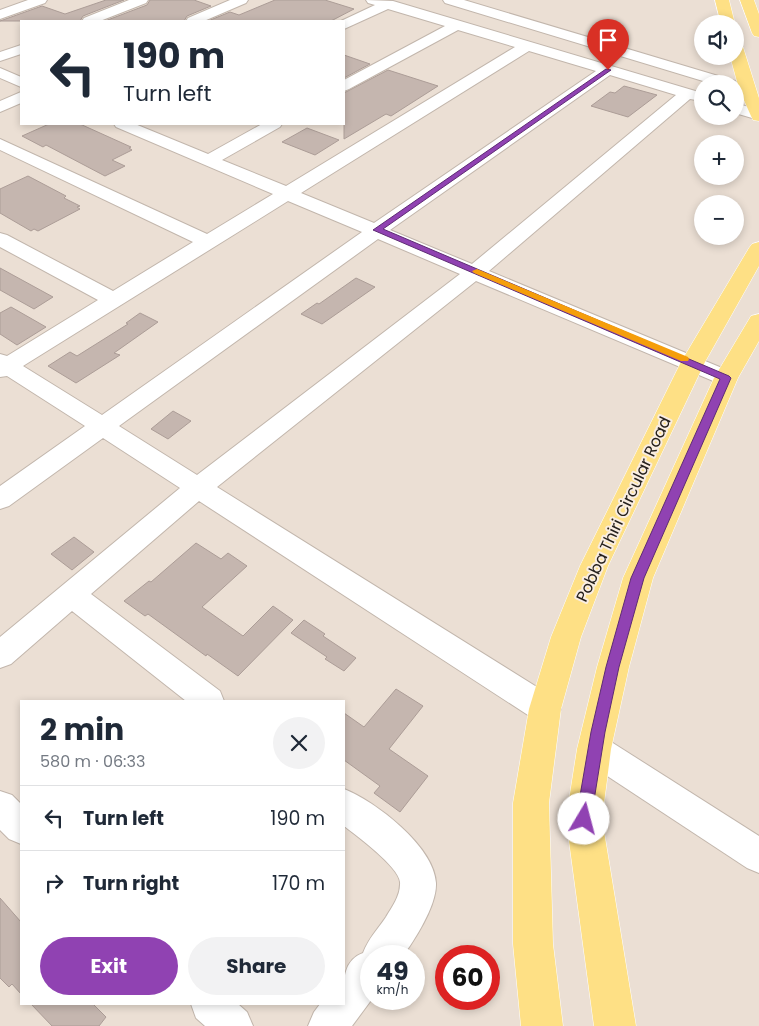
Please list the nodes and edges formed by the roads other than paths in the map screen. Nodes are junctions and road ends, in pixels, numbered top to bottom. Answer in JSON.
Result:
{"nodes":[{"id":1,"x":40,"y":0,"type":"edge"},
{"id":2,"x":141,"y":0,"type":"edge"},
{"id":3,"x":241,"y":0,"type":"edge"},
{"id":4,"x":373,"y":0,"type":"edge"},
{"id":5,"x":450,"y":0,"type":"edge"},
{"id":6,"x":722,"y":0,"type":"edge"},
{"id":7,"x":388,"y":4,"type":"junction"},
{"id":8,"x":514,"y":4,"type":"dead end"},
{"id":9,"x":752,"y":6,"type":"edge"},
{"id":10,"x":498,"y":14,"type":"junction"},
{"id":11,"x":0,"y":15,"type":"edge"},
{"id":12,"x":726,"y":15,"type":"edge"},
{"id":13,"x":91,"y":20,"type":"edge"},
{"id":14,"x":195,"y":20,"type":"edge"},
{"id":15,"x":345,"y":25,"type":"edge"},
{"id":16,"x":456,"y":25,"type":"junction"},
{"id":17,"x":759,"y":33,"type":"edge"},
{"id":18,"x":527,"y":46,"type":"junction"},
{"id":19,"x":20,"y":48,"type":"edge"},
{"id":20,"x":0,"y":57,"type":"edge"},
{"id":21,"x":608,"y":70,"type":"junction"},
{"id":22,"x":0,"y":73,"type":"edge"},
{"id":23,"x":700,"y":75,"type":"edge"},
{"id":24,"x":20,"y":82,"type":"edge"},
{"id":25,"x":345,"y":85,"type":"edge"},
{"id":26,"x":744,"y":92,"type":"edge"},
{"id":27,"x":694,"y":96,"type":"edge"},
{"id":28,"x":20,"y":97,"type":"edge"},
{"id":29,"x":694,"y":97,"type":"edge"},
{"id":30,"x":0,"y":107,"type":"edge"},
{"id":31,"x":744,"y":111,"type":"edge"},
{"id":32,"x":759,"y":115,"type":"edge"},
{"id":33,"x":130,"y":125,"type":"edge"},
{"id":34,"x":272,"y":125,"type":"edge"},
{"id":35,"x":0,"y":144,"type":"edge"},
{"id":36,"x":209,"y":160,"type":"junction"},
{"id":37,"x":288,"y":193,"type":"junction"},
{"id":38,"x":377,"y":230,"type":"junction"},
{"id":39,"x":0,"y":239,"type":"edge"},
{"id":40,"x":208,"y":242,"type":"junction"},
{"id":41,"x":759,"y":248,"type":"edge"},
{"id":42,"x":476,"y":271,"type":"junction"},
{"id":43,"x":113,"y":300,"type":"junction"},
{"id":44,"x":759,"y":321,"type":"edge"},
{"id":45,"x":692,"y":362,"type":"junction"},
{"id":46,"x":2,"y":366,"type":"edge"},
{"id":47,"x":726,"y":378,"type":"junction"},
{"id":48,"x":102,"y":426,"type":"junction"},
{"id":49,"x":199,"y":488,"type":"junction"},
{"id":50,"x":0,"y":499,"type":"edge"},
{"id":51,"x":71,"y":595,"type":"junction"},
{"id":52,"x":0,"y":655,"type":"edge"},
{"id":53,"x":208,"y":700,"type":"edge"},
{"id":54,"x":545,"y":709,"type":"junction"},
{"id":55,"x":594,"y":749,"type":"junction"},
{"id":56,"x":345,"y":806,"type":"edge"},
{"id":57,"x":0,"y":807,"type":"edge"},
{"id":58,"x":20,"y":826,"type":"edge"},
{"id":59,"x":759,"y":856,"type":"edge"},
{"id":60,"x":387,"y":945,"type":"edge"},
{"id":61,"x":360,"y":983,"type":"edge"},
{"id":62,"x":345,"y":1003,"type":"edge"},
{"id":63,"x":211,"y":1005,"type":"edge"},
{"id":64,"x":344,"y":1005,"type":"edge"},
{"id":65,"x":234,"y":1026,"type":"edge"},
{"id":66,"x":328,"y":1026,"type":"edge"},
{"id":67,"x":542,"y":1026,"type":"edge"},
{"id":68,"x":615,"y":1026,"type":"edge"}],
"edges":[{"from":1,"to":11,"type":"street"},
{"from":2,"to":13,"type":"street"},
{"from":3,"to":14,"type":"street"},
{"from":4,"to":7,"type":"street"},
{"from":5,"to":10,"type":"street"},
{"from":6,"to":12,"type":"main road"},
{"from":7,"to":15,"type":"street"},
{"from":7,"to":16,"type":"street"},
{"from":8,"to":10,"type":"street"},
{"from":9,"to":17,"type":"main road"},
{"from":10,"to":23,"type":"street"},
{"from":16,"to":18,"type":"street"},
{"from":16,"to":25,"type":"street"},
{"from":18,"to":21,"type":"street"},
{"from":18,"to":37,"type":"street"},
{"from":19,"to":20,"type":"street"},
{"from":21,"to":27,"type":"street"},
{"from":21,"to":38,"type":"street"},
{"from":22,"to":24,"type":"street"},
{"from":26,"to":32,"type":"main road"},
{"from":28,"to":30,"type":"street"},
{"from":29,"to":42,"type":"street"},
{"from":31,"to":32,"type":"street"},
{"from":33,"to":36,"type":"street"},
{"from":34,"to":36,"type":"street"},
{"from":35,"to":40,"type":"street"},
{"from":36,"to":37,"type":"street"},
{"from":37,"to":38,"type":"street"},
{"from":37,"to":40,"type":"street"},
{"from":38,"to":42,"type":"street"},
{"from":38,"to":48,"type":"street"},
{"from":39,"to":43,"type":"street"},
{"from":40,"to":43,"type":"street"},
{"from":41,"to":45,"type":"main road","name":"Pobba Thiri Circular Road"},
{"from":42,"to":45,"type":"street"},
{"from":42,"to":49,"type":"street"},
{"from":43,"to":46,"type":"street"},
{"from":44,"to":47,"type":"main road"},
{"from":45,"to":47,"type":"street"},
{"from":45,"to":54,"type":"main road","name":"Pobba Thiri Circular Road"},
{"from":46,"to":48,"type":"street"},
{"from":47,"to":55,"type":"main road"},
{"from":48,"to":49,"type":"street"},
{"from":48,"to":50,"type":"street"},
{"from":49,"to":51,"type":"street"},
{"from":49,"to":54,"type":"street"},
{"from":51,"to":52,"type":"street"},
{"from":51,"to":53,"type":"street"},
{"from":54,"to":67,"type":"main road","name":"Pobba Thiri Circular Road"},
{"from":55,"to":59,"type":"street"},
{"from":55,"to":68,"type":"main road"},
{"from":56,"to":60,"type":"street"},
{"from":57,"to":58,"type":"street"},
{"from":61,"to":62,"type":"street"},
{"from":63,"to":65,"type":"street"},
{"from":64,"to":66,"type":"street"}]}
